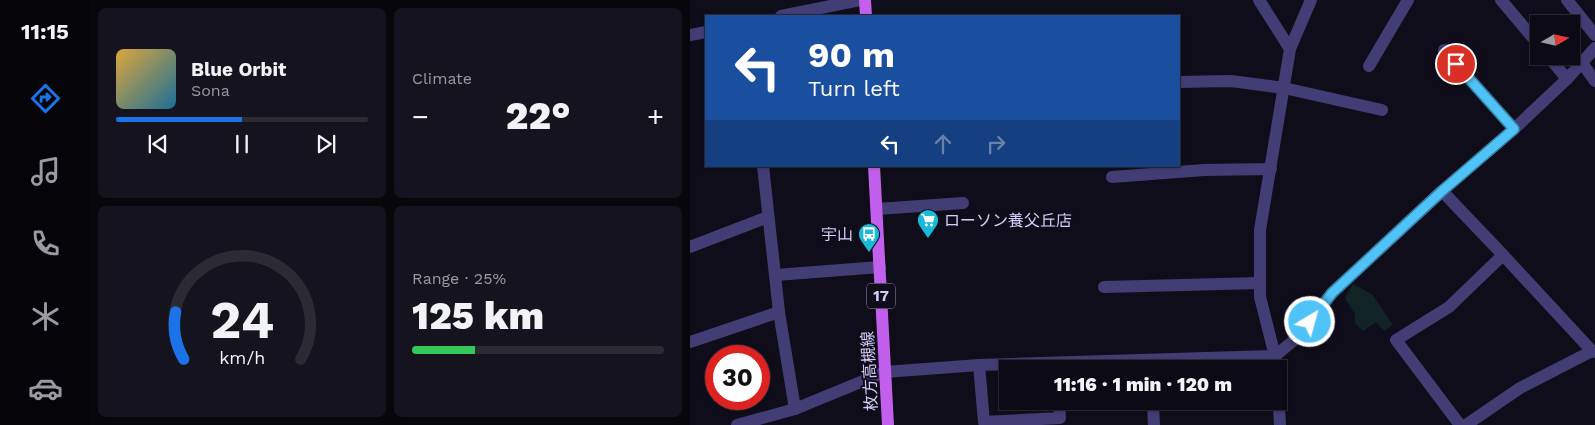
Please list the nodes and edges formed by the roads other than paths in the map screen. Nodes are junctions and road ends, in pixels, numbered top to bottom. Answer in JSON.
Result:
{"nodes":[{"id":1,"x":860,"y":0,"type":"edge"},
{"id":2,"x":865,"y":0,"type":"edge"},
{"id":3,"x":1259,"y":0,"type":"edge"},
{"id":4,"x":1311,"y":0,"type":"edge"},
{"id":5,"x":1408,"y":0,"type":"edge"},
{"id":6,"x":1501,"y":0,"type":"edge"},
{"id":7,"x":1567,"y":0,"type":"edge"},
{"id":8,"x":786,"y":15,"type":"edge"},
{"id":9,"x":866,"y":15,"type":"edge"},
{"id":10,"x":705,"y":32,"type":"edge"},
{"id":11,"x":1530,"y":34,"type":"edge"},
{"id":12,"x":690,"y":35,"type":"edge"},
{"id":13,"x":1595,"y":35,"type":"edge"},
{"id":14,"x":1595,"y":48,"type":"edge"},
{"id":15,"x":1290,"y":49,"type":"junction"},
{"id":16,"x":1444,"y":50,"type":"dead end"},
{"id":17,"x":1582,"y":63,"type":"junction"},
{"id":18,"x":1555,"y":65,"type":"edge"},
{"id":19,"x":1369,"y":66,"type":"dead end"},
{"id":20,"x":1567,"y":79,"type":"junction"},
{"id":21,"x":1595,"y":81,"type":"edge"},
{"id":22,"x":1180,"y":82,"type":"edge"},
{"id":23,"x":1284,"y":88,"type":"junction"},
{"id":24,"x":1382,"y":110,"type":"dead end"},
{"id":25,"x":1514,"y":129,"type":"junction"},
{"id":26,"x":763,"y":167,"type":"edge"},
{"id":27,"x":874,"y":167,"type":"edge"},
{"id":28,"x":1271,"y":170,"type":"junction"},
{"id":29,"x":1112,"y":177,"type":"dead end"},
{"id":30,"x":1442,"y":191,"type":"junction"},
{"id":31,"x":963,"y":203,"type":"dead end"},
{"id":32,"x":876,"y":209,"type":"junction"},
{"id":33,"x":768,"y":217,"type":"junction"},
{"id":34,"x":690,"y":247,"type":"edge"},
{"id":35,"x":1503,"y":254,"type":"junction"},
{"id":36,"x":880,"y":267,"type":"junction"},
{"id":37,"x":776,"y":275,"type":"junction"},
{"id":38,"x":1260,"y":283,"type":"junction"},
{"id":39,"x":1104,"y":287,"type":"dead end"},
{"id":40,"x":779,"y":312,"type":"junction"},
{"id":41,"x":690,"y":342,"type":"edge"},
{"id":42,"x":1594,"y":352,"type":"edge"},
{"id":43,"x":1274,"y":360,"type":"edge"},
{"id":44,"x":1278,"y":360,"type":"edge"},
{"id":45,"x":979,"y":365,"type":"junction"},
{"id":46,"x":999,"y":365,"type":"edge"},
{"id":47,"x":886,"y":372,"type":"junction"},
{"id":48,"x":795,"y":408,"type":"junction"},
{"id":49,"x":1060,"y":410,"type":"edge"},
{"id":50,"x":1153,"y":410,"type":"edge"},
{"id":51,"x":1279,"y":410,"type":"edge"},
{"id":52,"x":737,"y":425,"type":"edge"},
{"id":53,"x":888,"y":425,"type":"edge"},
{"id":54,"x":1154,"y":425,"type":"edge"},
{"id":55,"x":1280,"y":425,"type":"edge"},
{"id":56,"x":1460,"y":425,"type":"edge"},
{"id":57,"x":1466,"y":425,"type":"edge"}],
"edges":[{"from":1,"to":8,"type":"street"},
{"from":2,"to":9,"type":"main road"},
{"from":3,"to":15,"type":"street"},
{"from":4,"to":15,"type":"street"},
{"from":5,"to":19,"type":"street"},
{"from":6,"to":11,"type":"street"},
{"from":7,"to":13,"type":"street"},
{"from":10,"to":12,"type":"street"},
{"from":14,"to":17,"type":"street"},
{"from":15,"to":23,"type":"street"},
{"from":16,"to":25,"type":"street"},
{"from":17,"to":20,"type":"street"},
{"from":17,"to":21,"type":"street"},
{"from":18,"to":20,"type":"street"},
{"from":20,"to":25,"type":"street"},
{"from":22,"to":23,"type":"street"},
{"from":23,"to":24,"type":"street"},
{"from":23,"to":28,"type":"street"},
{"from":25,"to":30,"type":"street"},
{"from":26,"to":33,"type":"street"},
{"from":27,"to":32,"type":"main road","name":"枚方高槻線","number":"17"},
{"from":28,"to":29,"type":"street"},
{"from":28,"to":38,"type":"street"},
{"from":30,"to":35,"type":"street"},
{"from":30,"to":44,"type":"street"},
{"from":31,"to":32,"type":"street"},
{"from":32,"to":36,"type":"main road","name":"枚方高槻線","number":"17"},
{"from":33,"to":34,"type":"street"},
{"from":33,"to":37,"type":"street"},
{"from":35,"to":42,"type":"street"},
{"from":35,"to":56,"type":"street"},
{"from":36,"to":37,"type":"street"},
{"from":36,"to":47,"type":"main road","name":"枚方高槻線","number":"17"},
{"from":37,"to":40,"type":"street"},
{"from":38,"to":39,"type":"street"},
{"from":38,"to":43,"type":"street"},
{"from":40,"to":41,"type":"street"},
{"from":40,"to":48,"type":"street"},
{"from":42,"to":57,"type":"street"},
{"from":45,"to":46,"type":"street"},
{"from":45,"to":47,"type":"street"},
{"from":45,"to":49,"type":"street"},
{"from":47,"to":48,"type":"street"},
{"from":47,"to":53,"type":"main road","name":"枚方高槻線","number":"17"},
{"from":48,"to":52,"type":"street"},
{"from":50,"to":54,"type":"street"},
{"from":51,"to":55,"type":"street"}]}
